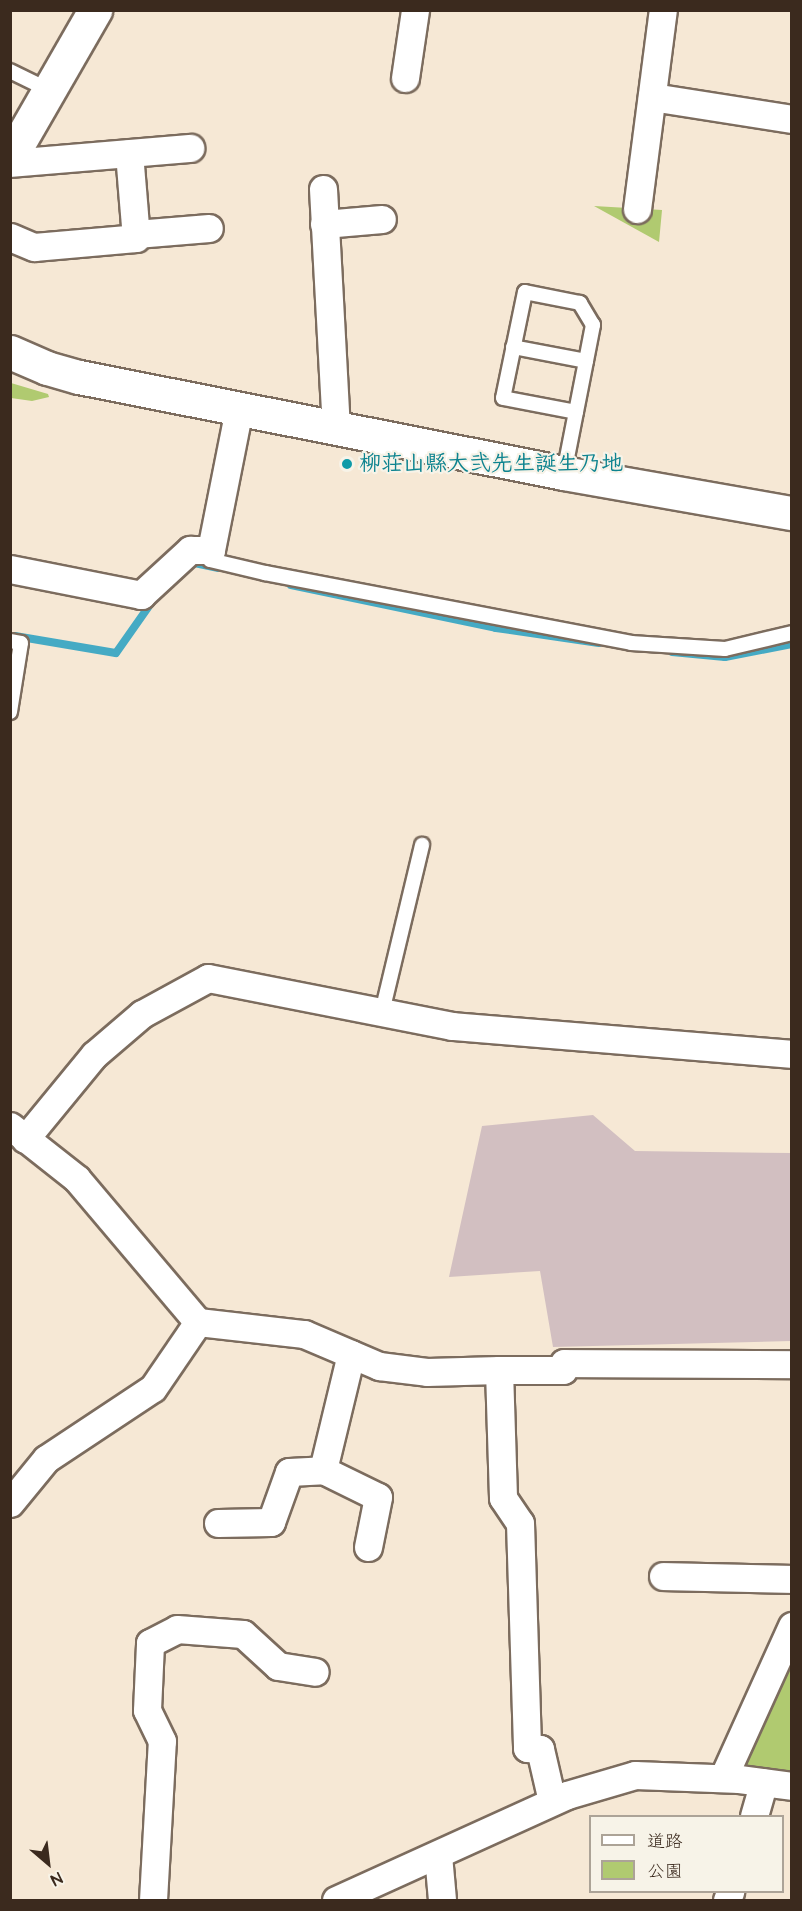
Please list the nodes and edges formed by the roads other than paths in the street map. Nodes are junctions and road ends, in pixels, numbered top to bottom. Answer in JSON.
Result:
{"nodes":[{"id":1,"x":95,"y":10,"type":"edge"},
{"id":2,"x":415,"y":10,"type":"edge"},
{"id":3,"x":663,"y":10,"type":"edge"},
{"id":4,"x":10,"y":71,"type":"edge"},
{"id":5,"x":405,"y":78,"type":"dead end"},
{"id":6,"x":50,"y":90,"type":"junction"},
{"id":7,"x":652,"y":97,"type":"junction"},
{"id":8,"x":792,"y":119,"type":"edge"},
{"id":9,"x":190,"y":148,"type":"dead end"},
{"id":10,"x":129,"y":153,"type":"junction"},
{"id":11,"x":10,"y":158,"type":"edge"},
{"id":12,"x":10,"y":163,"type":"edge"},
{"id":13,"x":323,"y":189,"type":"dead end"},
{"id":14,"x":637,"y":209,"type":"dead end"},
{"id":15,"x":382,"y":219,"type":"dead end"},
{"id":16,"x":324,"y":224,"type":"junction"},
{"id":17,"x":209,"y":228,"type":"dead end"},
{"id":18,"x":136,"y":234,"type":"junction"},
{"id":19,"x":10,"y":237,"type":"edge"},
{"id":20,"x":513,"y":347,"type":"junction"},
{"id":21,"x":10,"y":352,"type":"edge"},
{"id":22,"x":586,"y":361,"type":"junction"},
{"id":23,"x":239,"y":408,"type":"junction"},
{"id":24,"x":576,"y":412,"type":"junction"},
{"id":25,"x":336,"y":427,"type":"junction"},
{"id":26,"x":564,"y":473,"type":"junction"},
{"id":27,"x":792,"y":513,"type":"edge"},
{"id":28,"x":211,"y":550,"type":"junction"},
{"id":29,"x":10,"y":569,"type":"edge"},
{"id":30,"x":792,"y":633,"type":"edge"},
{"id":31,"x":10,"y":641,"type":"edge"},
{"id":32,"x":10,"y":712,"type":"edge"},
{"id":33,"x":422,"y":845,"type":"dead end"},
{"id":34,"x":382,"y":1012,"type":"junction"},
{"id":35,"x":792,"y":1054,"type":"edge"},
{"id":36,"x":18,"y":1132,"type":"edge"},
{"id":37,"x":198,"y":1322,"type":"junction"},
{"id":38,"x":351,"y":1354,"type":"junction"},
{"id":39,"x":792,"y":1364,"type":"edge"},
{"id":40,"x":499,"y":1370,"type":"junction"},
{"id":41,"x":323,"y":1470,"type":"junction"},
{"id":42,"x":10,"y":1503,"type":"edge"},
{"id":43,"x":218,"y":1522,"type":"dead end"},
{"id":44,"x":368,"y":1547,"type":"dead end"},
{"id":45,"x":663,"y":1576,"type":"dead end"},
{"id":46,"x":792,"y":1579,"type":"edge"},
{"id":47,"x":792,"y":1626,"type":"edge"},
{"id":48,"x":315,"y":1672,"type":"dead end"},
{"id":49,"x":723,"y":1778,"type":"junction"},
{"id":50,"x":764,"y":1782,"type":"junction"},
{"id":51,"x":792,"y":1786,"type":"edge"},
{"id":52,"x":552,"y":1802,"type":"junction"},
{"id":53,"x":754,"y":1815,"type":"edge"},
{"id":54,"x":438,"y":1855,"type":"junction"},
{"id":55,"x":153,"y":1900,"type":"edge"},
{"id":56,"x":336,"y":1900,"type":"edge"},
{"id":57,"x":442,"y":1900,"type":"edge"}],
"edges":[{"from":1,"to":6,"type":"street"},
{"from":2,"to":5,"type":"street"},
{"from":3,"to":7,"type":"street"},
{"from":4,"to":6,"type":"lane"},
{"from":6,"to":11,"type":"street"},
{"from":7,"to":8,"type":"street"},
{"from":7,"to":14,"type":"street"},
{"from":9,"to":10,"type":"street"},
{"from":10,"to":12,"type":"street"},
{"from":10,"to":18,"type":"street"},
{"from":13,"to":16,"type":"street"},
{"from":15,"to":16,"type":"street"},
{"from":16,"to":25,"type":"street"},
{"from":17,"to":18,"type":"street"},
{"from":18,"to":19,"type":"street"},
{"from":20,"to":22,"type":"lane"},
{"from":20,"to":22,"type":"lane"},
{"from":20,"to":24,"type":"lane"},
{"from":21,"to":23,"type":"street"},
{"from":22,"to":24,"type":"lane"},
{"from":23,"to":25,"type":"street"},
{"from":23,"to":28,"type":"street"},
{"from":24,"to":26,"type":"lane"},
{"from":25,"to":26,"type":"street"},
{"from":26,"to":27,"type":"street"},
{"from":28,"to":29,"type":"street"},
{"from":28,"to":30,"type":"lane"},
{"from":31,"to":32,"type":"lane"},
{"from":33,"to":34,"type":"lane"},
{"from":34,"to":35,"type":"street"},
{"from":34,"to":36,"type":"street"},
{"from":36,"to":37,"type":"street"},
{"from":37,"to":38,"type":"street"},
{"from":37,"to":42,"type":"street"},
{"from":38,"to":40,"type":"street"},
{"from":38,"to":41,"type":"street"},
{"from":39,"to":40,"type":"street"},
{"from":40,"to":52,"type":"street"},
{"from":41,"to":43,"type":"street"},
{"from":41,"to":44,"type":"street"},
{"from":45,"to":46,"type":"street"},
{"from":47,"to":49,"type":"street"},
{"from":48,"to":55,"type":"street"},
{"from":49,"to":50,"type":"street"},
{"from":49,"to":52,"type":"street"},
{"from":50,"to":51,"type":"street"},
{"from":50,"to":53,"type":"street"},
{"from":52,"to":54,"type":"street"},
{"from":54,"to":56,"type":"street"},
{"from":54,"to":57,"type":"street"}]}
